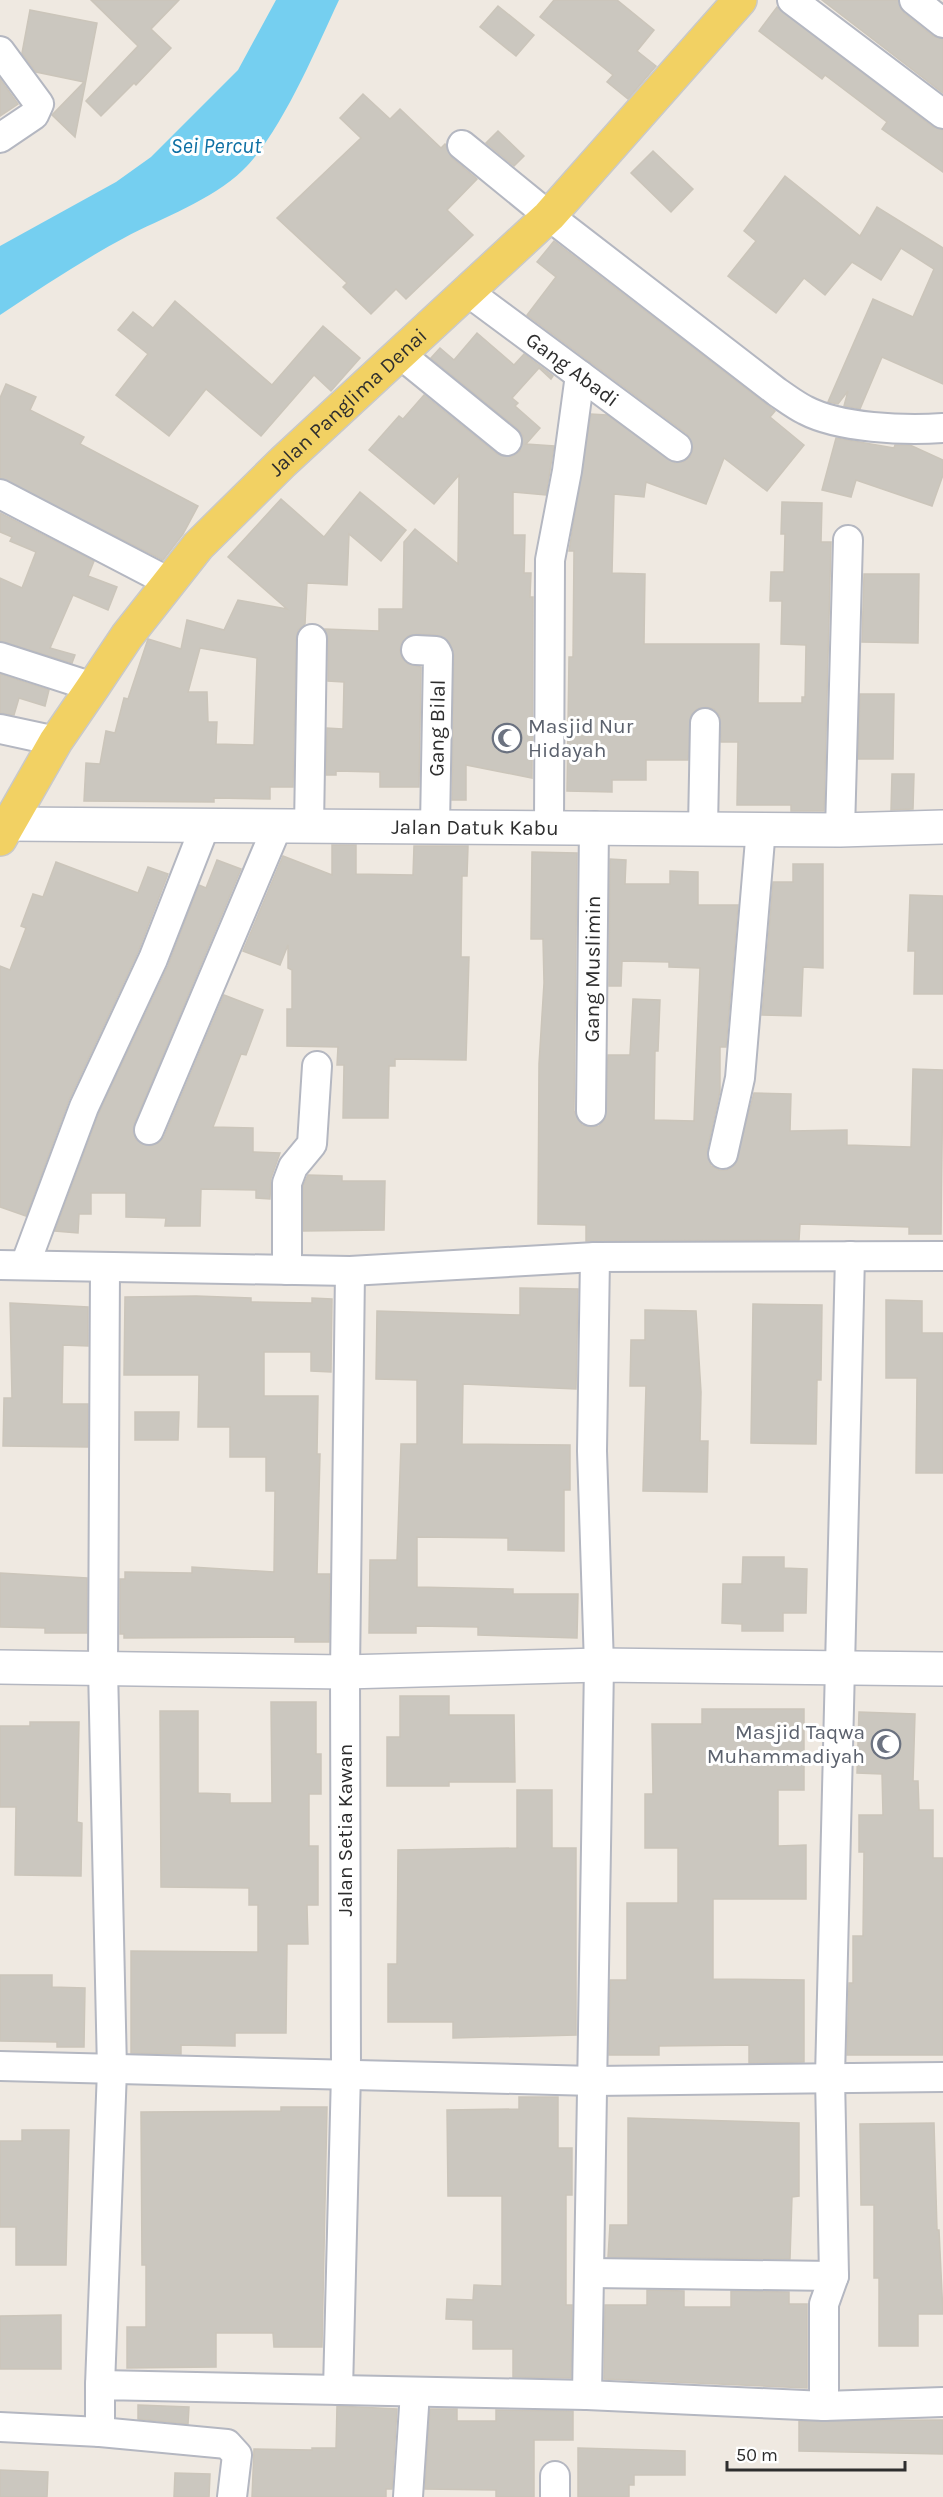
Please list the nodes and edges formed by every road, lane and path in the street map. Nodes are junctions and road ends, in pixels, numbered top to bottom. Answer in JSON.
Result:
{"nodes":[{"id":1,"x":740,"y":0,"type":"edge"},
{"id":2,"x":792,"y":0,"type":"edge"},
{"id":3,"x":914,"y":0,"type":"edge"},
{"id":4,"x":943,"y":23,"type":"edge"},
{"id":5,"x":0,"y":51,"type":"edge"},
{"id":6,"x":943,"y":114,"type":"edge"},
{"id":7,"x":0,"y":138,"type":"edge"},
{"id":8,"x":462,"y":145,"type":"dead end"},
{"id":9,"x":549,"y":216,"type":"junction"},
{"id":10,"x":468,"y":292,"type":"junction"},
{"id":11,"x":400,"y":354,"type":"junction"},
{"id":12,"x":580,"y":375,"type":"junction"},
{"id":13,"x":943,"y":428,"type":"edge"},
{"id":14,"x":507,"y":441,"type":"dead end"},
{"id":15,"x":677,"y":447,"type":"dead end"},
{"id":16,"x":0,"y":494,"type":"edge"},
{"id":17,"x":848,"y":540,"type":"dead end"},
{"id":18,"x":170,"y":582,"type":"junction"},
{"id":19,"x":312,"y":639,"type":"dead end"},
{"id":20,"x":416,"y":650,"type":"dead end"},
{"id":21,"x":0,"y":657,"type":"edge"},
{"id":22,"x":93,"y":687,"type":"junction"},
{"id":23,"x":705,"y":723,"type":"dead end"},
{"id":24,"x":0,"y":729,"type":"edge"},
{"id":25,"x":56,"y":741,"type":"junction"},
{"id":26,"x":206,"y":826,"type":"junction"},
{"id":27,"x":435,"y":826,"type":"junction"},
{"id":28,"x":594,"y":826,"type":"junction"},
{"id":29,"x":277,"y":827,"type":"junction"},
{"id":30,"x":549,"y":827,"type":"junction"},
{"id":31,"x":943,"y":827,"type":"edge"},
{"id":32,"x":309,"y":828,"type":"junction"},
{"id":33,"x":703,"y":828,"type":"junction"},
{"id":34,"x":761,"y":828,"type":"junction"},
{"id":35,"x":840,"y":830,"type":"junction"},
{"id":36,"x":3,"y":831,"type":"edge"},
{"id":37,"x":317,"y":1066,"type":"dead end"},
{"id":38,"x":591,"y":1111,"type":"dead end"},
{"id":39,"x":149,"y":1130,"type":"dead end"},
{"id":40,"x":723,"y":1154,"type":"dead end"},
{"id":41,"x":850,"y":1256,"type":"junction"},
{"id":42,"x":943,"y":1256,"type":"edge"},
{"id":43,"x":596,"y":1257,"type":"junction"},
{"id":44,"x":12,"y":1265,"type":"edge"},
{"id":45,"x":105,"y":1267,"type":"junction"},
{"id":46,"x":287,"y":1270,"type":"junction"},
{"id":47,"x":350,"y":1270,"type":"junction"},
{"id":48,"x":599,"y":1665,"type":"junction"},
{"id":49,"x":840,"y":1666,"type":"junction"},
{"id":50,"x":0,"y":1667,"type":"edge"},
{"id":51,"x":103,"y":1668,"type":"junction"},
{"id":52,"x":943,"y":1669,"type":"edge"},
{"id":53,"x":345,"y":1672,"type":"junction"},
{"id":54,"x":0,"y":2066,"type":"edge"},
{"id":55,"x":112,"y":2070,"type":"junction"},
{"id":56,"x":346,"y":2073,"type":"junction"},
{"id":57,"x":830,"y":2077,"type":"junction"},
{"id":58,"x":943,"y":2077,"type":"edge"},
{"id":59,"x":594,"y":2081,"type":"junction"},
{"id":60,"x":591,"y":2273,"type":"junction"},
{"id":61,"x":834,"y":2276,"type":"junction"},
{"id":62,"x":100,"y":2385,"type":"junction"},
{"id":63,"x":338,"y":2390,"type":"junction"},
{"id":64,"x":414,"y":2392,"type":"junction"},
{"id":65,"x":587,"y":2396,"type":"junction"},
{"id":66,"x":943,"y":2402,"type":"edge"},
{"id":67,"x":824,"y":2406,"type":"junction"},
{"id":68,"x":0,"y":2427,"type":"edge"},
{"id":69,"x":100,"y":2432,"type":"junction"},
{"id":70,"x":232,"y":2497,"type":"edge"},
{"id":71,"x":408,"y":2497,"type":"edge"}],
"edges":[{"from":1,"to":9,"type":"main road","name":"Jalan Panglima Denai"},
{"from":2,"to":6,"type":"street"},
{"from":3,"to":4,"type":"street"},
{"from":5,"to":7,"type":"street"},
{"from":8,"to":9,"type":"street"},
{"from":9,"to":10,"type":"main road","name":"Jalan Panglima Denai"},
{"from":9,"to":13,"type":"street"},
{"from":10,"to":11,"type":"main road","name":"Jalan Panglima Denai"},
{"from":10,"to":12,"type":"street","name":"Gang Abadi"},
{"from":11,"to":14,"type":"street"},
{"from":11,"to":18,"type":"main road","name":"Jalan Panglima Denai"},
{"from":12,"to":15,"type":"street","name":"Gang Abadi"},
{"from":12,"to":30,"type":"street"},
{"from":16,"to":18,"type":"street"},
{"from":17,"to":35,"type":"street"},
{"from":18,"to":22,"type":"main road","name":"Jalan Panglima Denai"},
{"from":19,"to":32,"type":"street"},
{"from":20,"to":27,"type":"street","name":"Gang Bilal"},
{"from":21,"to":22,"type":"street"},
{"from":22,"to":25,"type":"main road","name":"Jalan Panglima Denai"},
{"from":23,"to":33,"type":"street"},
{"from":24,"to":25,"type":"street"},
{"from":25,"to":36,"type":"main road","name":"Jalan Panglima Denai"},
{"from":26,"to":29,"type":"street","name":"Jalan Datuk Kabu"},
{"from":26,"to":36,"type":"street","name":"Jalan Datuk Kabu"},
{"from":26,"to":44,"type":"street"},
{"from":27,"to":30,"type":"street","name":"Jalan Datuk Kabu"},
{"from":27,"to":32,"type":"street","name":"Jalan Datuk Kabu"},
{"from":28,"to":30,"type":"street","name":"Jalan Datuk Kabu"},
{"from":28,"to":33,"type":"street","name":"Jalan Datuk Kabu"},
{"from":28,"to":38,"type":"street","name":"Gang Muslimin"},
{"from":29,"to":32,"type":"street","name":"Jalan Datuk Kabu"},
{"from":29,"to":39,"type":"street"},
{"from":31,"to":35,"type":"street","name":"Jalan Datuk Kabu"},
{"from":33,"to":34,"type":"street","name":"Jalan Datuk Kabu"},
{"from":34,"to":35,"type":"street","name":"Jalan Datuk Kabu"},
{"from":34,"to":40,"type":"street"},
{"from":37,"to":46,"type":"street"},
{"from":41,"to":42,"type":"street"},
{"from":41,"to":43,"type":"street"},
{"from":41,"to":49,"type":"street"},
{"from":43,"to":47,"type":"street"},
{"from":43,"to":48,"type":"street"},
{"from":44,"to":45,"type":"street"},
{"from":45,"to":46,"type":"street"},
{"from":45,"to":51,"type":"street"},
{"from":46,"to":47,"type":"street"},
{"from":47,"to":53,"type":"street","name":"Jalan Setia Kawan"},
{"from":48,"to":49,"type":"street"},
{"from":48,"to":53,"type":"street"},
{"from":48,"to":59,"type":"street"},
{"from":49,"to":52,"type":"street"},
{"from":49,"to":57,"type":"street"},
{"from":50,"to":51,"type":"street"},
{"from":51,"to":53,"type":"street"},
{"from":51,"to":55,"type":"street"},
{"from":53,"to":56,"type":"street","name":"Jalan Setia Kawan"},
{"from":54,"to":55,"type":"street"},
{"from":55,"to":56,"type":"street"},
{"from":55,"to":62,"type":"street"},
{"from":56,"to":59,"type":"street"},
{"from":56,"to":63,"type":"street","name":"Jalan Setia Kawan"},
{"from":57,"to":58,"type":"street"},
{"from":57,"to":59,"type":"street"},
{"from":57,"to":61,"type":"street"},
{"from":59,"to":60,"type":"street"},
{"from":60,"to":61,"type":"street"},
{"from":60,"to":65,"type":"street"},
{"from":61,"to":67,"type":"street"},
{"from":62,"to":63,"type":"street"},
{"from":62,"to":69,"type":"street"},
{"from":63,"to":64,"type":"street"},
{"from":64,"to":65,"type":"street"},
{"from":64,"to":71,"type":"street"},
{"from":65,"to":67,"type":"street"},
{"from":66,"to":67,"type":"street"},
{"from":68,"to":69,"type":"street"},
{"from":69,"to":70,"type":"street"}]}
